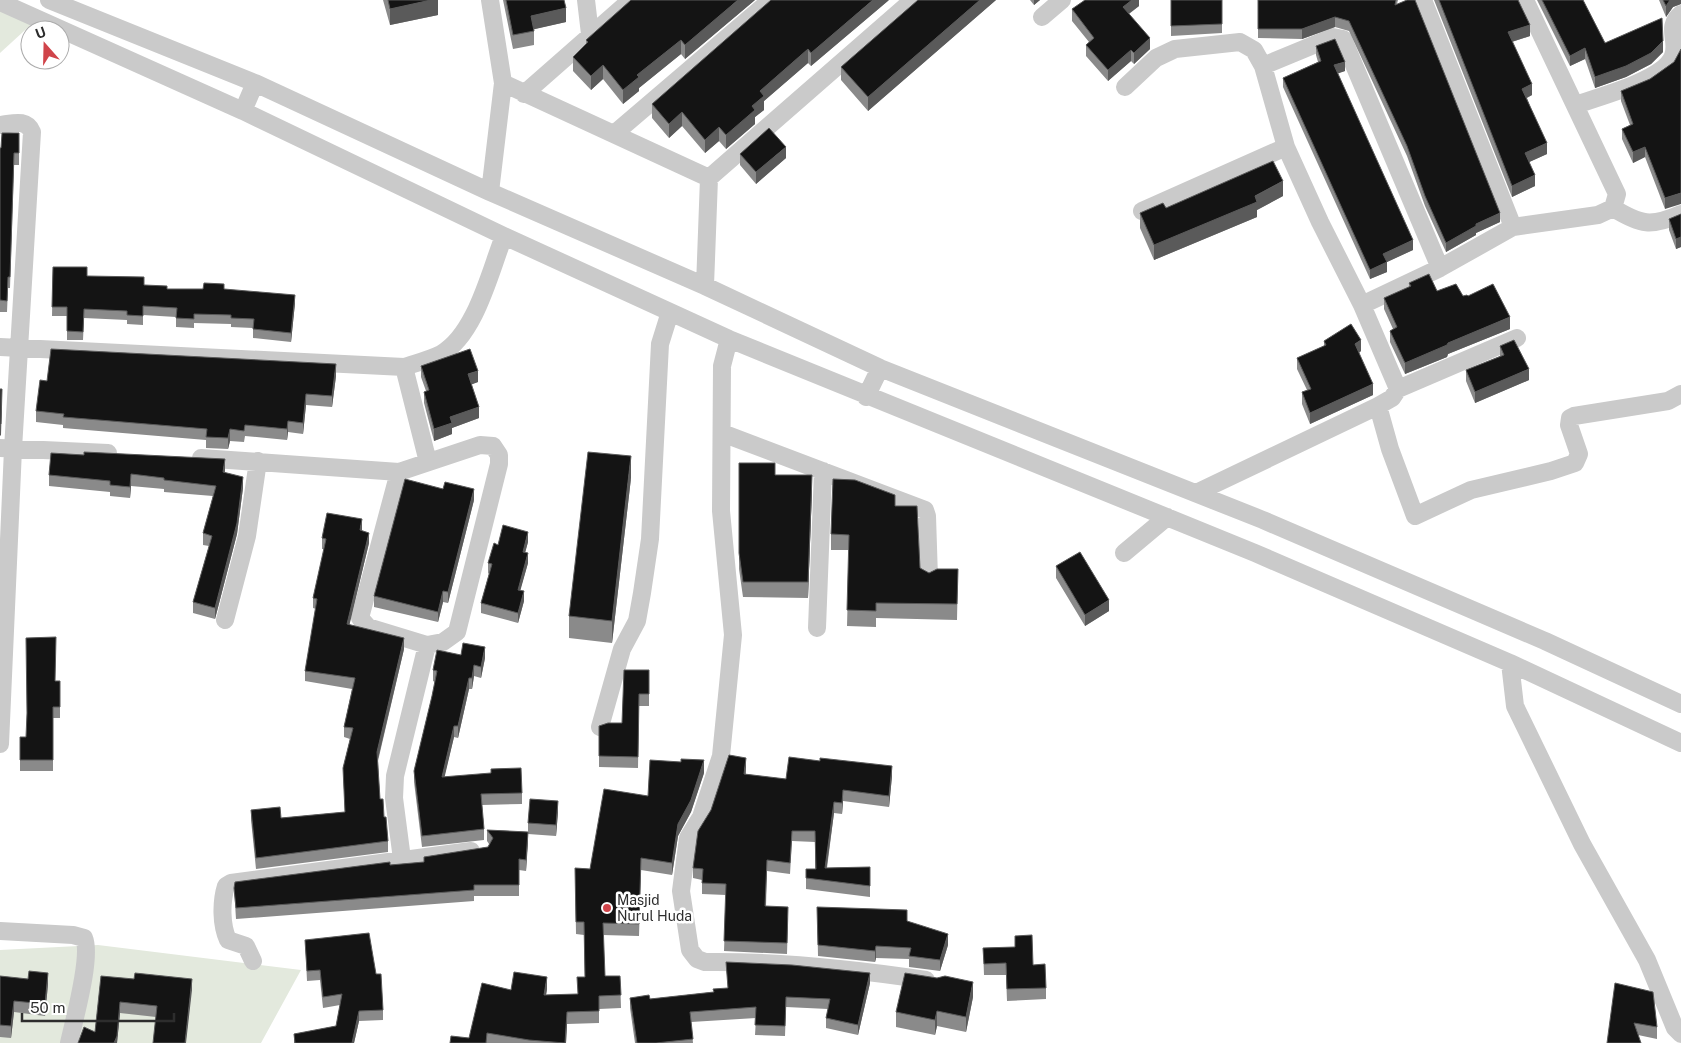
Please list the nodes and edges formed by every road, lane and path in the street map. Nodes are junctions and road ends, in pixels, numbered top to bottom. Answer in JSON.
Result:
{"nodes":[{"id":1,"x":49,"y":0,"type":"edge"},
{"id":2,"x":490,"y":0,"type":"edge"},
{"id":3,"x":586,"y":0,"type":"edge"},
{"id":4,"x":631,"y":0,"type":"edge"},
{"id":5,"x":913,"y":0,"type":"edge"},
{"id":6,"x":1062,"y":0,"type":"edge"},
{"id":7,"x":1423,"y":0,"type":"edge"},
{"id":8,"x":1525,"y":0,"type":"edge"},
{"id":9,"x":0,"y":2,"type":"edge"},
{"id":10,"x":759,"y":4,"type":"edge"},
{"id":11,"x":1681,"y":14,"type":"edge"},
{"id":12,"x":1042,"y":17,"type":"dead end"},
{"id":13,"x":590,"y":34,"type":"junction"},
{"id":14,"x":1263,"y":66,"type":"junction"},
{"id":15,"x":255,"y":83,"type":"junction"},
{"id":16,"x":503,"y":83,"type":"junction"},
{"id":17,"x":1125,"y":87,"type":"dead end"},
{"id":18,"x":524,"y":94,"type":"junction"},
{"id":19,"x":1575,"y":106,"type":"junction"},
{"id":20,"x":243,"y":110,"type":"junction"},
{"id":21,"x":0,"y":125,"type":"edge"},
{"id":22,"x":614,"y":134,"type":"junction"},
{"id":23,"x":1286,"y":147,"type":"junction"},
{"id":24,"x":708,"y":178,"type":"junction"},
{"id":25,"x":490,"y":192,"type":"junction"},
{"id":26,"x":1613,"y":208,"type":"junction"},
{"id":27,"x":1142,"y":211,"type":"edge"},
{"id":28,"x":1681,"y":214,"type":"edge"},
{"id":29,"x":1513,"y":227,"type":"junction"},
{"id":30,"x":504,"y":236,"type":"junction"},
{"id":31,"x":1440,"y":268,"type":"junction"},
{"id":32,"x":705,"y":286,"type":"junction"},
{"id":33,"x":1362,"y":305,"type":"junction"},
{"id":34,"x":670,"y":312,"type":"junction"},
{"id":35,"x":1517,"y":338,"type":"dead end"},
{"id":36,"x":729,"y":339,"type":"junction"},
{"id":37,"x":0,"y":347,"type":"edge"},
{"id":38,"x":20,"y":348,"type":"junction"},
{"id":39,"x":404,"y":367,"type":"junction"},
{"id":40,"x":880,"y":368,"type":"junction"},
{"id":41,"x":1398,"y":389,"type":"junction"},
{"id":42,"x":1681,"y":394,"type":"edge"},
{"id":43,"x":866,"y":397,"type":"junction"},
{"id":44,"x":1378,"y":406,"type":"junction"},
{"id":45,"x":722,"y":433,"type":"junction"},
{"id":46,"x":7,"y":448,"type":"edge"},
{"id":47,"x":121,"y":454,"type":"edge"},
{"id":48,"x":180,"y":457,"type":"edge"},
{"id":49,"x":258,"y":461,"type":"junction"},
{"id":50,"x":428,"y":462,"type":"junction"},
{"id":51,"x":398,"y":472,"type":"junction"},
{"id":52,"x":823,"y":472,"type":"junction"},
{"id":53,"x":1196,"y":493,"type":"junction"},
{"id":54,"x":1167,"y":517,"type":"junction"},
{"id":55,"x":4,"y":547,"type":"edge"},
{"id":56,"x":1124,"y":553,"type":"dead end"},
{"id":57,"x":929,"y":578,"type":"edge"},
{"id":58,"x":225,"y":620,"type":"dead end"},
{"id":59,"x":817,"y":628,"type":"dead end"},
{"id":60,"x":427,"y":645,"type":"junction"},
{"id":61,"x":2,"y":648,"type":"edge"},
{"id":62,"x":1510,"y":663,"type":"junction"},
{"id":63,"x":1681,"y":704,"type":"edge"},
{"id":64,"x":600,"y":727,"type":"edge"},
{"id":65,"x":1681,"y":743,"type":"edge"},
{"id":66,"x":0,"y":744,"type":"edge"},
{"id":67,"x":482,"y":850,"type":"edge"},
{"id":68,"x":402,"y":859,"type":"junction"},
{"id":69,"x":0,"y":931,"type":"edge"},
{"id":70,"x":252,"y":961,"type":"dead end"},
{"id":71,"x":939,"y":982,"type":"edge"},
{"id":72,"x":1681,"y":1034,"type":"edge"},
{"id":73,"x":69,"y":1043,"type":"edge"}],
"edges":[{"from":1,"to":15,"type":"street"},
{"from":2,"to":16,"type":"street"},
{"from":3,"to":13,"type":"street"},
{"from":4,"to":13,"type":"street"},
{"from":5,"to":24,"type":"street"},
{"from":6,"to":12,"type":"street"},
{"from":7,"to":29,"type":"street"},
{"from":8,"to":19,"type":"street"},
{"from":9,"to":20,"type":"street"},
{"from":10,"to":22,"type":"street"},
{"from":11,"to":19,"type":"street"},
{"from":13,"to":18,"type":"street"},
{"from":14,"to":17,"type":"street"},
{"from":14,"to":23,"type":"street"},
{"from":14,"to":31,"type":"street"},
{"from":15,"to":20,"type":"street"},
{"from":15,"to":25,"type":"street"},
{"from":16,"to":18,"type":"street"},
{"from":16,"to":25,"type":"street"},
{"from":18,"to":22,"type":"street"},
{"from":19,"to":26,"type":"street"},
{"from":20,"to":30,"type":"street"},
{"from":21,"to":38,"type":"street"},
{"from":22,"to":24,"type":"street"},
{"from":23,"to":27,"type":"street"},
{"from":23,"to":33,"type":"street"},
{"from":24,"to":32,"type":"street"},
{"from":25,"to":32,"type":"street"},
{"from":26,"to":28,"type":"street"},
{"from":26,"to":29,"type":"street"},
{"from":29,"to":31,"type":"street"},
{"from":30,"to":34,"type":"street"},
{"from":30,"to":39,"type":"street"},
{"from":31,"to":33,"type":"street"},
{"from":32,"to":40,"type":"street"},
{"from":33,"to":41,"type":"street"},
{"from":34,"to":36,"type":"street"},
{"from":34,"to":64,"type":"street"},
{"from":35,"to":41,"type":"street"},
{"from":36,"to":43,"type":"street"},
{"from":36,"to":45,"type":"street"},
{"from":37,"to":38,"type":"street"},
{"from":38,"to":39,"type":"street"},
{"from":38,"to":46,"type":"street"},
{"from":39,"to":50,"type":"street"},
{"from":40,"to":43,"type":"street"},
{"from":40,"to":53,"type":"street"},
{"from":41,"to":44,"type":"street"},
{"from":42,"to":44,"type":"street"},
{"from":43,"to":54,"type":"street"},
{"from":44,"to":53,"type":"street"},
{"from":45,"to":52,"type":"street"},
{"from":45,"to":71,"type":"street"},
{"from":46,"to":47,"type":"street"},
{"from":46,"to":55,"type":"street"},
{"from":48,"to":49,"type":"street"},
{"from":49,"to":51,"type":"street"},
{"from":49,"to":58,"type":"street"},
{"from":50,"to":51,"type":"street"},
{"from":50,"to":60,"type":"street"},
{"from":51,"to":60,"type":"street"},
{"from":52,"to":57,"type":"street"},
{"from":52,"to":59,"type":"street"},
{"from":53,"to":63,"type":"street"},
{"from":54,"to":56,"type":"street"},
{"from":54,"to":62,"type":"street"},
{"from":55,"to":61,"type":"street"},
{"from":60,"to":68,"type":"street"},
{"from":61,"to":66,"type":"street"},
{"from":62,"to":65,"type":"street"},
{"from":62,"to":72,"type":"street"},
{"from":67,"to":68,"type":"street"},
{"from":68,"to":70,"type":"street"},
{"from":69,"to":73,"type":"street"}]}
